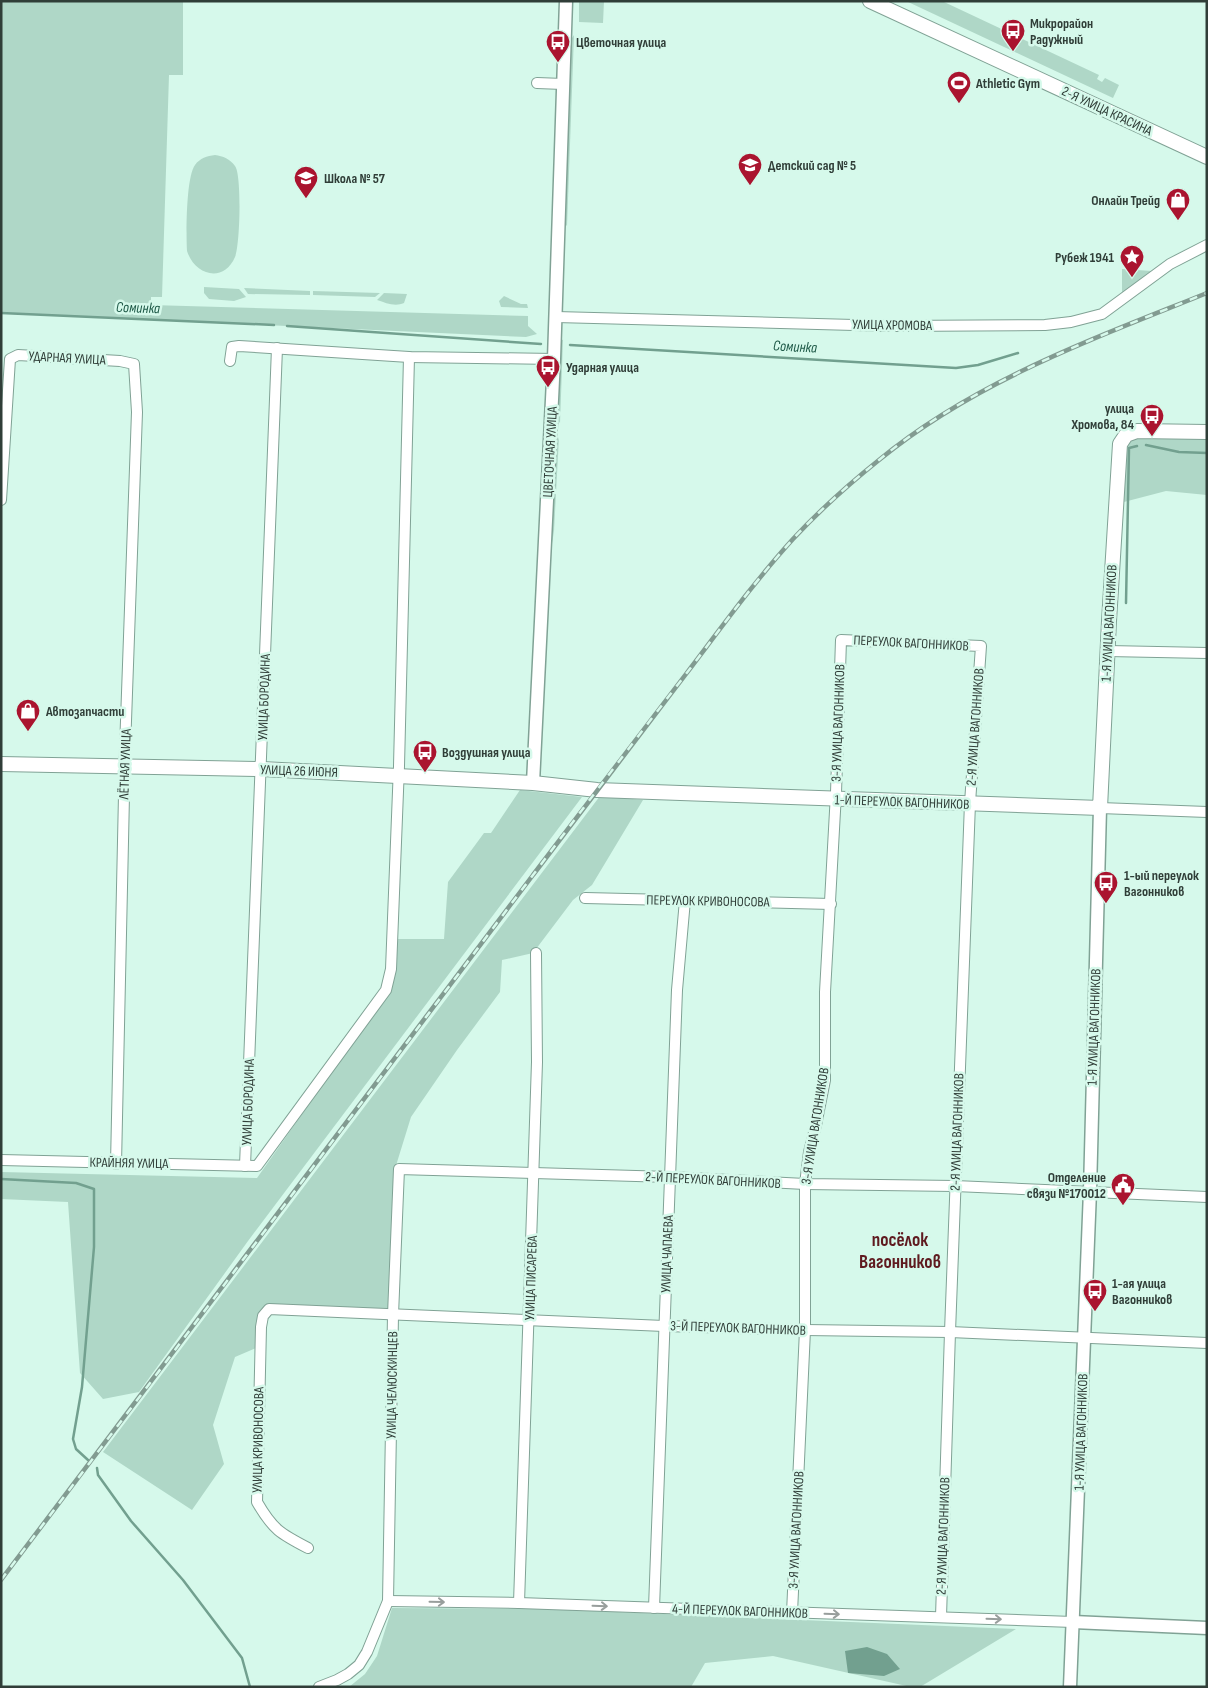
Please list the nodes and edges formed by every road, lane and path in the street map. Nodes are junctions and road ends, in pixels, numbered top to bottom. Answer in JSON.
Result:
{"nodes":[{"id":1,"x":566,"y":1,"type":"edge"},
{"id":2,"x":870,"y":1,"type":"edge"},
{"id":3,"x":537,"y":82,"type":"dead end"},
{"id":4,"x":563,"y":84,"type":"junction"},
{"id":5,"x":1207,"y":157,"type":"edge"},
{"id":6,"x":1207,"y":245,"type":"edge"},
{"id":7,"x":556,"y":317,"type":"junction"},
{"id":8,"x":277,"y":348,"type":"junction"},
{"id":9,"x":410,"y":357,"type":"junction"},
{"id":10,"x":554,"y":359,"type":"junction"},
{"id":11,"x":230,"y":361,"type":"dead end"},
{"id":12,"x":134,"y":364,"type":"joint"},
{"id":13,"x":1207,"y":432,"type":"edge"},
{"id":14,"x":1,"y":500,"type":"edge"},
{"id":15,"x":841,"y":640,"type":"joint"},
{"id":16,"x":981,"y":646,"type":"joint"},
{"id":17,"x":1108,"y":651,"type":"junction"},
{"id":18,"x":1207,"y":653,"type":"edge"},
{"id":19,"x":1,"y":764,"type":"edge"},
{"id":20,"x":125,"y":766,"type":"junction"},
{"id":21,"x":262,"y":770,"type":"junction"},
{"id":22,"x":398,"y":776,"type":"junction"},
{"id":23,"x":533,"y":783,"type":"junction"},
{"id":24,"x":597,"y":790,"type":"joint"},
{"id":25,"x":836,"y":800,"type":"junction"},
{"id":26,"x":970,"y":803,"type":"junction"},
{"id":27,"x":1100,"y":808,"type":"junction"},
{"id":28,"x":1207,"y":812,"type":"edge"},
{"id":29,"x":585,"y":898,"type":"dead end"},
{"id":30,"x":685,"y":900,"type":"junction"},
{"id":31,"x":830,"y":904,"type":"junction"},
{"id":32,"x":536,"y":953,"type":"dead end"},
{"id":33,"x":1,"y":1160,"type":"edge"},
{"id":34,"x":116,"y":1164,"type":"junction"},
{"id":35,"x":245,"y":1166,"type":"junction"},
{"id":36,"x":400,"y":1169,"type":"joint"},
{"id":37,"x":534,"y":1174,"type":"junction"},
{"id":38,"x":670,"y":1177,"type":"junction"},
{"id":39,"x":805,"y":1184,"type":"junction"},
{"id":40,"x":955,"y":1186,"type":"junction"},
{"id":41,"x":1090,"y":1191,"type":"junction"},
{"id":42,"x":1207,"y":1196,"type":"edge"},
{"id":43,"x":268,"y":1309,"type":"joint"},
{"id":44,"x":393,"y":1315,"type":"junction"},
{"id":45,"x":530,"y":1321,"type":"junction"},
{"id":46,"x":664,"y":1326,"type":"junction"},
{"id":47,"x":806,"y":1330,"type":"junction"},
{"id":48,"x":950,"y":1332,"type":"junction"},
{"id":49,"x":1084,"y":1337,"type":"junction"},
{"id":50,"x":1207,"y":1343,"type":"edge"},
{"id":51,"x":308,"y":1548,"type":"dead end"},
{"id":52,"x":388,"y":1601,"type":"junction"},
{"id":53,"x":519,"y":1603,"type":"junction"},
{"id":54,"x":654,"y":1608,"type":"junction"},
{"id":55,"x":792,"y":1613,"type":"junction"},
{"id":56,"x":941,"y":1617,"type":"junction"},
{"id":57,"x":1073,"y":1622,"type":"junction"},
{"id":58,"x":1207,"y":1628,"type":"edge"},
{"id":59,"x":319,"y":1687,"type":"edge"},
{"id":60,"x":1070,"y":1687,"type":"edge"}],
"edges":[{"from":1,"to":4,"type":"street","name":"ЦВЕТОЧНАЯ УЛИЦА"},
{"from":2,"to":5,"type":"main road","name":"2-Я УЛИЦА КРАСИНА"},
{"from":3,"to":4,"type":"street"},
{"from":4,"to":7,"type":"street","name":"ЦВЕТОЧНАЯ УЛИЦА"},
{"from":6,"to":7,"type":"street","name":"УЛИЦА ХРОМОВА"},
{"from":7,"to":10,"type":"street","name":"ЦВЕТОЧНАЯ УЛИЦА"},
{"from":8,"to":9,"type":"street"},
{"from":8,"to":11,"type":"street"},
{"from":8,"to":21,"type":"street","name":"УЛИЦА БОРОДИНА"},
{"from":9,"to":10,"type":"street"},
{"from":9,"to":22,"type":"street"},
{"from":10,"to":23,"type":"street","name":"ЦВЕТОЧНАЯ УЛИЦА"},
{"from":12,"to":14,"type":"street","name":"УДАРНАЯ УЛИЦА"},
{"from":12,"to":20,"type":"street","name":"ЛЁТНАЯ УЛИЦА"},
{"from":13,"to":17,"type":"main road","name":"1-Я УЛИЦА ВАГОННИКОВ"},
{"from":15,"to":16,"type":"street","name":"ПЕРЕУЛОК ВАГОННИКОВ"},
{"from":15,"to":25,"type":"street","name":"3-Я УЛИЦА ВАГОННИКОВ"},
{"from":16,"to":26,"type":"street","name":"2-Я УЛИЦА ВАГОННИКОВ"},
{"from":17,"to":18,"type":"street"},
{"from":17,"to":27,"type":"main road","name":"1-Я УЛИЦА ВАГОННИКОВ"},
{"from":19,"to":20,"type":"main road","name":"УЛИЦА 26 ИЮНЯ"},
{"from":20,"to":21,"type":"main road","name":"УЛИЦА 26 ИЮНЯ"},
{"from":20,"to":34,"type":"street","name":"ЛЁТНАЯ УЛИЦА"},
{"from":21,"to":22,"type":"main road","name":"УЛИЦА 26 ИЮНЯ"},
{"from":21,"to":35,"type":"street","name":"УЛИЦА БОРОДИНА"},
{"from":22,"to":23,"type":"main road","name":"УЛИЦА 26 ИЮНЯ"},
{"from":22,"to":35,"type":"street","name":"КРАЙНЯЯ УЛИЦА"},
{"from":23,"to":24,"type":"main road","name":"УЛИЦА 26 ИЮНЯ"},
{"from":24,"to":25,"type":"main road","name":"1-Й ПЕРЕУЛОК ВАГОННИКОВ"},
{"from":25,"to":26,"type":"main road","name":"1-Й ПЕРЕУЛОК ВАГОННИКОВ"},
{"from":25,"to":31,"type":"street","name":"3-Я УЛИЦА ВАГОННИКОВ"},
{"from":26,"to":27,"type":"main road","name":"1-Й ПЕРЕУЛОК ВАГОННИКОВ"},
{"from":26,"to":40,"type":"street","name":"2-Я УЛИЦА ВАГОННИКОВ"},
{"from":27,"to":28,"type":"street","name":"1-Й ПЕРЕУЛОК ВАГОННИКОВ"},
{"from":27,"to":41,"type":"street","name":"1-Я УЛИЦА ВАГОННИКОВ"},
{"from":29,"to":30,"type":"street","name":"ПЕРЕУЛОК КРИВОНОСОВА"},
{"from":30,"to":31,"type":"street","name":"ПЕРЕУЛОК КРИВОНОСОВА"},
{"from":30,"to":38,"type":"street","name":"УЛИЦА ЧАПАЕВА"},
{"from":31,"to":39,"type":"street","name":"3-Я УЛИЦА ВАГОННИКОВ"},
{"from":32,"to":37,"type":"street","name":"УЛИЦА ПИСАРЕВА"},
{"from":33,"to":34,"type":"street","name":"КРАЙНЯЯ УЛИЦА"},
{"from":34,"to":35,"type":"street","name":"КРАЙНЯЯ УЛИЦА"},
{"from":36,"to":37,"type":"street","name":"2-Й ПЕРЕУЛОК ВАГОННИКОВ"},
{"from":36,"to":44,"type":"street","name":"УЛИЦА ЧЕЛЮСКИНЦЕВ"},
{"from":37,"to":38,"type":"street","name":"2-Й ПЕРЕУЛОК ВАГОННИКОВ"},
{"from":37,"to":45,"type":"street","name":"УЛИЦА ПИСАРЕВА"},
{"from":38,"to":39,"type":"street","name":"2-Й ПЕРЕУЛОК ВАГОННИКОВ"},
{"from":38,"to":46,"type":"street","name":"УЛИЦА ЧАПАЕВА"},
{"from":39,"to":40,"type":"street","name":"2-Й ПЕРЕУЛОК ВАГОННИКОВ"},
{"from":39,"to":47,"type":"street","name":"3-Я УЛИЦА ВАГОННИКОВ"},
{"from":40,"to":41,"type":"street","name":"2-Й ПЕРЕУЛОК ВАГОННИКОВ"},
{"from":40,"to":48,"type":"street","name":"2-Я УЛИЦА ВАГОННИКОВ"},
{"from":41,"to":42,"type":"street","name":"2-Й ПЕРЕУЛОК ВАГОННИКОВ"},
{"from":41,"to":49,"type":"street","name":"1-Я УЛИЦА ВАГОННИКОВ"},
{"from":43,"to":44,"type":"street","name":"3-Й ПЕРЕУЛОК ВАГОННИКОВ"},
{"from":43,"to":51,"type":"street","name":"УЛИЦА КРИВОНОСОВА"},
{"from":44,"to":45,"type":"street","name":"3-Й ПЕРЕУЛОК ВАГОННИКОВ"},
{"from":44,"to":52,"type":"street","name":"УЛИЦА ЧЕЛЮСКИНЦЕВ"},
{"from":45,"to":46,"type":"street","name":"3-Й ПЕРЕУЛОК ВАГОННИКОВ"},
{"from":45,"to":53,"type":"street","name":"УЛИЦА ПИСАРЕВА"},
{"from":46,"to":47,"type":"street","name":"3-Й ПЕРЕУЛОК ВАГОННИКОВ"},
{"from":46,"to":54,"type":"street","name":"УЛИЦА ЧАПАЕВА"},
{"from":47,"to":48,"type":"street","name":"3-Й ПЕРЕУЛОК ВАГОННИКОВ"},
{"from":47,"to":55,"type":"street","name":"3-Я УЛИЦА ВАГОННИКОВ"},
{"from":48,"to":49,"type":"street","name":"3-Й ПЕРЕУЛОК ВАГОННИКОВ"},
{"from":48,"to":56,"type":"street","name":"2-Я УЛИЦА ВАГОННИКОВ"},
{"from":49,"to":50,"type":"street","name":"3-Й ПЕРЕУЛОК ВАГОННИКОВ"},
{"from":49,"to":57,"type":"street","name":"1-Я УЛИЦА ВАГОННИКОВ"},
{"from":52,"to":53,"type":"street","name":"4-Й ПЕРЕУЛОК ВАГОННИКОВ","one_way":true},
{"from":52,"to":59,"type":"street"},
{"from":53,"to":54,"type":"street","name":"4-Й ПЕРЕУЛОК ВАГОННИКОВ","one_way":true},
{"from":54,"to":55,"type":"street","name":"4-Й ПЕРЕУЛОК ВАГОННИКОВ"},
{"from":55,"to":56,"type":"street","name":"4-Й ПЕРЕУЛОК ВАГОННИКОВ","one_way":true},
{"from":56,"to":57,"type":"street","name":"4-Й ПЕРЕУЛОК ВАГОННИКОВ","one_way":true},
{"from":57,"to":58,"type":"street","name":"4-Й ПЕРЕУЛОК ВАГОННИКОВ"},
{"from":57,"to":60,"type":"street","name":"1-Я УЛИЦА ВАГОННИКОВ"}]}
